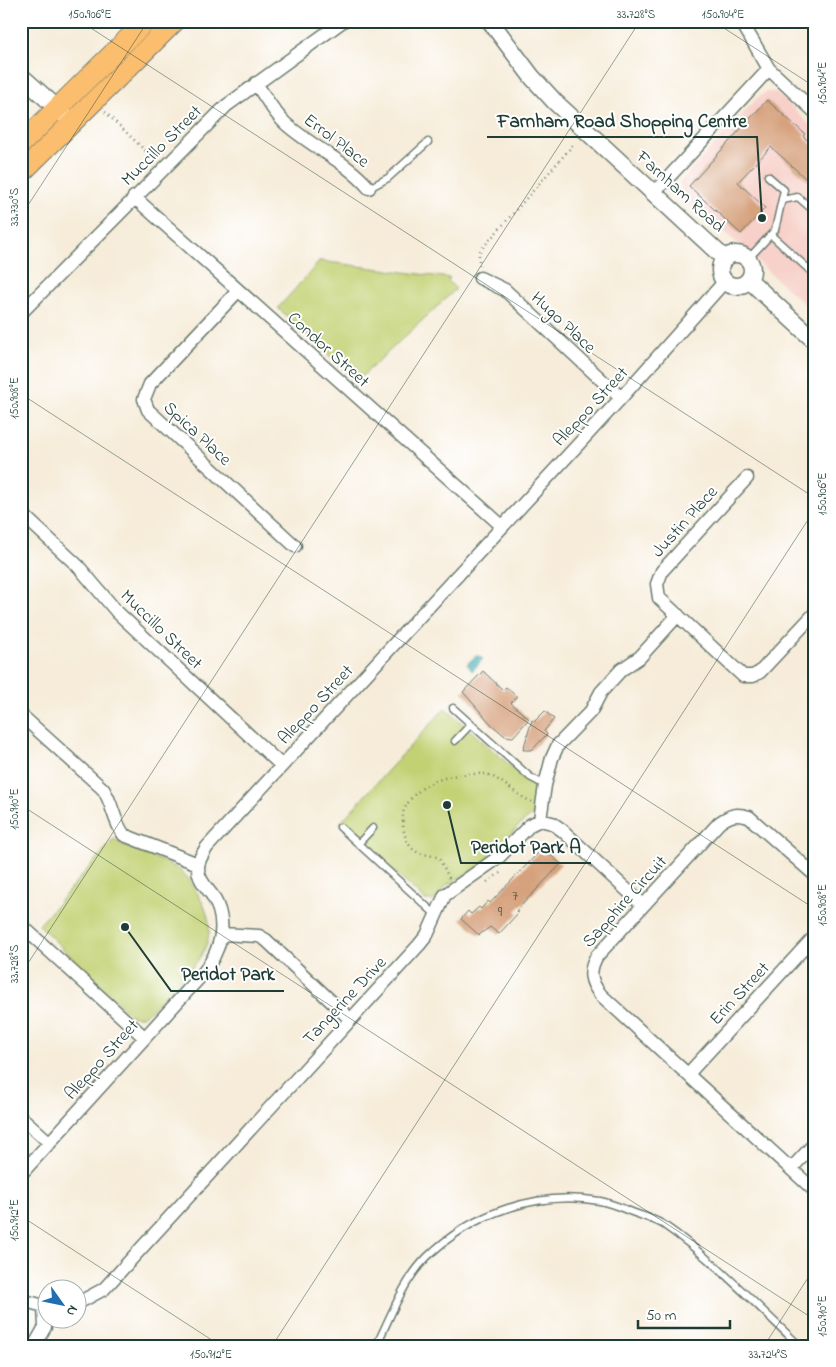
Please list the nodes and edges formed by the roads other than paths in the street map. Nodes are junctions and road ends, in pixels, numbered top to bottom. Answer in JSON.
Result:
{"nodes":[{"id":1,"x":146,"y":21,"type":"edge"},
{"id":2,"x":175,"y":21,"type":"edge"},
{"id":3,"x":343,"y":21,"type":"edge"},
{"id":4,"x":490,"y":21,"type":"edge"},
{"id":5,"x":741,"y":21,"type":"edge"},
{"id":6,"x":769,"y":69,"type":"junction"},
{"id":7,"x":21,"y":76,"type":"edge"},
{"id":8,"x":256,"y":83,"type":"junction"},
{"id":9,"x":57,"y":108,"type":"junction"},
{"id":10,"x":815,"y":112,"type":"edge"},
{"id":11,"x":72,"y":122,"type":"junction"},
{"id":12,"x":428,"y":142,"type":"dead end"},
{"id":13,"x":21,"y":144,"type":"edge"},
{"id":14,"x":21,"y":173,"type":"edge"},
{"id":15,"x":768,"y":176,"type":"dead end"},
{"id":16,"x":369,"y":188,"type":"joint"},
{"id":17,"x":654,"y":193,"type":"junction"},
{"id":18,"x":134,"y":197,"type":"junction"},
{"id":19,"x":782,"y":200,"type":"junction"},
{"id":20,"x":815,"y":212,"type":"edge"},
{"id":21,"x":771,"y":235,"type":"junction"},
{"id":22,"x":725,"y":259,"type":"junction"},
{"id":23,"x":748,"y":259,"type":"junction"},
{"id":24,"x":815,"y":275,"type":"edge"},
{"id":25,"x":480,"y":278,"type":"road end"},
{"id":26,"x":749,"y":280,"type":"junction"},
{"id":27,"x":725,"y":281,"type":"junction"},
{"id":28,"x":238,"y":291,"type":"junction"},
{"id":29,"x":21,"y":314,"type":"edge"},
{"id":30,"x":815,"y":341,"type":"edge"},
{"id":31,"x":621,"y":398,"type":"junction"},
{"id":32,"x":747,"y":478,"type":"dead end"},
{"id":33,"x":21,"y":513,"type":"edge"},
{"id":34,"x":502,"y":526,"type":"junction"},
{"id":35,"x":295,"y":546,"type":"dead end"},
{"id":36,"x":815,"y":612,"type":"edge"},
{"id":37,"x":678,"y":616,"type":"junction"},
{"id":38,"x":453,"y":708,"type":"dead end"},
{"id":39,"x":21,"y":715,"type":"edge"},
{"id":40,"x":471,"y":724,"type":"junction"},
{"id":41,"x":455,"y":741,"type":"dead end"},
{"id":42,"x":282,"y":766,"type":"junction"},
{"id":43,"x":545,"y":785,"type":"junction"},
{"id":44,"x":540,"y":820,"type":"junction"},
{"id":45,"x":340,"y":827,"type":"dead end"},
{"id":46,"x":373,"y":828,"type":"dead end"},
{"id":47,"x":358,"y":844,"type":"junction"},
{"id":48,"x":198,"y":864,"type":"junction"},
{"id":49,"x":815,"y":876,"type":"edge"},
{"id":50,"x":643,"y":905,"type":"junction"},
{"id":51,"x":436,"y":915,"type":"junction"},
{"id":52,"x":21,"y":925,"type":"edge"},
{"id":53,"x":221,"y":934,"type":"junction"},
{"id":54,"x":815,"y":936,"type":"edge"},
{"id":55,"x":350,"y":1019,"type":"junction"},
{"id":56,"x":144,"y":1037,"type":"junction"},
{"id":57,"x":688,"y":1074,"type":"junction"},
{"id":58,"x":21,"y":1117,"type":"edge"},
{"id":59,"x":50,"y":1143,"type":"junction"},
{"id":60,"x":815,"y":1143,"type":"edge"},
{"id":61,"x":791,"y":1169,"type":"junction"},
{"id":62,"x":21,"y":1174,"type":"edge"},
{"id":63,"x":815,"y":1191,"type":"edge"},
{"id":64,"x":88,"y":1298,"type":"edge"},
{"id":65,"x":21,"y":1300,"type":"edge"},
{"id":66,"x":38,"y":1305,"type":"edge"},
{"id":67,"x":43,"y":1330,"type":"edge"},
{"id":68,"x":34,"y":1346,"type":"edge"},
{"id":69,"x":376,"y":1346,"type":"edge"},
{"id":70,"x":800,"y":1346,"type":"edge"}],
"edges":[{"from":1,"to":9,"type":"main road"},
{"from":2,"to":11,"type":"main road"},
{"from":3,"to":8,"type":"street","name":"Muccillo Street"},
{"from":4,"to":17,"type":"street","name":"Farnham Road"},
{"from":5,"to":6,"type":"street"},
{"from":6,"to":10,"type":"street"},
{"from":6,"to":17,"type":"street"},
{"from":7,"to":9,"type":"street"},
{"from":8,"to":16,"type":"street","name":"Errol Place"},
{"from":8,"to":18,"type":"street","name":"Muccillo Street"},
{"from":9,"to":11,"type":"street"},
{"from":9,"to":13,"type":"main road"},
{"from":11,"to":14,"type":"main road"},
{"from":12,"to":16,"type":"lane","name":"Errol Place"},
{"from":15,"to":19,"type":"lane"},
{"from":17,"to":22,"type":"street","name":"Farnham Road"},
{"from":18,"to":28,"type":"street","name":"Condor Street"},
{"from":18,"to":29,"type":"street","name":"Muccillo Street"},
{"from":19,"to":20,"type":"lane"},
{"from":19,"to":21,"type":"lane"},
{"from":21,"to":23,"type":"lane"},
{"from":21,"to":24,"type":"lane"},
{"from":22,"to":23,"type":"street"},
{"from":22,"to":27,"type":"street"},
{"from":23,"to":26,"type":"street"},
{"from":25,"to":31,"type":"street","name":"Hugo Place"},
{"from":26,"to":27,"type":"street"},
{"from":26,"to":30,"type":"street"},
{"from":27,"to":31,"type":"street","name":"Aleppo Street"},
{"from":28,"to":34,"type":"street","name":"Condor Street"},
{"from":28,"to":35,"type":"street","name":"Spica Place"},
{"from":31,"to":34,"type":"street","name":"Aleppo Street"},
{"from":32,"to":37,"type":"street","name":"Justin Place"},
{"from":33,"to":42,"type":"street","name":"Muccillo Street"},
{"from":34,"to":42,"type":"street","name":"Aleppo Street"},
{"from":36,"to":37,"type":"street","name":"Justin Place"},
{"from":37,"to":43,"type":"street"},
{"from":38,"to":40,"type":"lane"},
{"from":39,"to":48,"type":"street"},
{"from":40,"to":41,"type":"lane"},
{"from":40,"to":43,"type":"lane"},
{"from":42,"to":48,"type":"street","name":"Aleppo Street"},
{"from":43,"to":44,"type":"street"},
{"from":44,"to":50,"type":"street"},
{"from":44,"to":51,"type":"street","name":"Tangerine Drive"},
{"from":45,"to":47,"type":"lane"},
{"from":46,"to":47,"type":"lane"},
{"from":47,"to":51,"type":"lane"},
{"from":48,"to":53,"type":"street","name":"Aleppo Street"},
{"from":49,"to":50,"type":"street","name":"Sapphire Circuit"},
{"from":50,"to":57,"type":"street","name":"Sapphire Circuit"},
{"from":51,"to":55,"type":"street","name":"Tangerine Drive"},
{"from":52,"to":56,"type":"street"},
{"from":53,"to":55,"type":"street"},
{"from":53,"to":56,"type":"street","name":"Aleppo Street"},
{"from":54,"to":57,"type":"street","name":"Erin Street"},
{"from":55,"to":64,"type":"street","name":"Tangerine Drive"},
{"from":56,"to":59,"type":"street","name":"Aleppo Street"},
{"from":57,"to":61,"type":"street","name":"Sapphire Circuit"},
{"from":58,"to":59,"type":"street"},
{"from":59,"to":62,"type":"street","name":"Aleppo Street"},
{"from":60,"to":61,"type":"street"},
{"from":61,"to":63,"type":"street","name":"Sapphire Circuit"},
{"from":65,"to":66,"type":"street"},
{"from":67,"to":68,"type":"street"},
{"from":69,"to":70,"type":"lane"}]}
